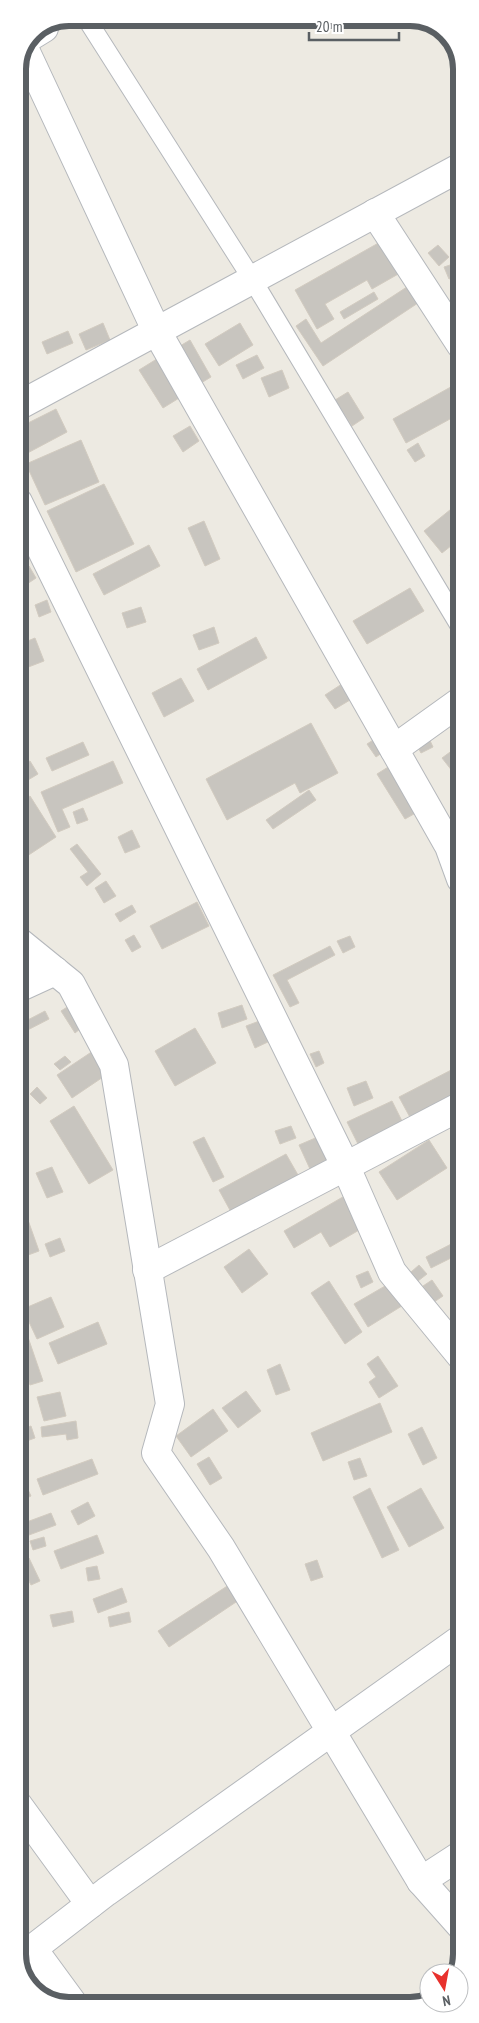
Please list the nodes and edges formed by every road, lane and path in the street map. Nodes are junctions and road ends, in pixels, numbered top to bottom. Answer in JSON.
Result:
{"nodes":[{"id":1,"x":91,"y":26,"type":"edge"},
{"id":2,"x":28,"y":57,"type":"edge"},
{"id":3,"x":453,"y":171,"type":"edge"},
{"id":4,"x":375,"y":213,"type":"junction"},
{"id":5,"x":252,"y":279,"type":"junction"},
{"id":6,"x":156,"y":330,"type":"junction"},
{"id":7,"x":453,"y":333,"type":"edge"},
{"id":8,"x":26,"y":402,"type":"edge"},
{"id":9,"x":26,"y":518,"type":"edge"},
{"id":10,"x":453,"y":615,"type":"edge"},
{"id":11,"x":453,"y":708,"type":"edge"},
{"id":12,"x":394,"y":749,"type":"junction"},
{"id":13,"x":453,"y":857,"type":"edge"},
{"id":14,"x":26,"y":947,"type":"edge"},
{"id":15,"x":55,"y":971,"type":"junction"},
{"id":16,"x":26,"y":984,"type":"edge"},
{"id":17,"x":453,"y":1110,"type":"edge"},
{"id":18,"x":345,"y":1166,"type":"junction"},
{"id":19,"x":147,"y":1270,"type":"junction"},
{"id":20,"x":453,"y":1346,"type":"edge"},
{"id":21,"x":453,"y":1645,"type":"edge"},
{"id":22,"x":332,"y":1732,"type":"junction"},
{"id":23,"x":26,"y":1816,"type":"edge"},
{"id":24,"x":453,"y":1861,"type":"edge"},
{"id":25,"x":421,"y":1881,"type":"junction"},
{"id":26,"x":90,"y":1904,"type":"junction"},
{"id":27,"x":453,"y":1916,"type":"edge"},
{"id":28,"x":26,"y":1954,"type":"edge"},
{"id":29,"x":66,"y":1997,"type":"edge"}],
"edges":[{"from":1,"to":5,"type":"lane"},
{"from":2,"to":6,"type":"street"},
{"from":3,"to":4,"type":"street"},
{"from":4,"to":5,"type":"street"},
{"from":4,"to":7,"type":"street"},
{"from":5,"to":6,"type":"street"},
{"from":5,"to":10,"type":"lane"},
{"from":6,"to":8,"type":"street"},
{"from":6,"to":12,"type":"street"},
{"from":9,"to":18,"type":"street"},
{"from":11,"to":12,"type":"street"},
{"from":12,"to":13,"type":"street"},
{"from":14,"to":15,"type":"street"},
{"from":15,"to":16,"type":"street"},
{"from":15,"to":19,"type":"street"},
{"from":17,"to":18,"type":"street"},
{"from":18,"to":19,"type":"street"},
{"from":18,"to":20,"type":"street"},
{"from":19,"to":22,"type":"street"},
{"from":21,"to":22,"type":"street"},
{"from":22,"to":25,"type":"street"},
{"from":22,"to":26,"type":"street"},
{"from":23,"to":26,"type":"street"},
{"from":24,"to":25,"type":"street"},
{"from":25,"to":27,"type":"street"},
{"from":26,"to":28,"type":"street"},
{"from":28,"to":29,"type":"street"}]}
